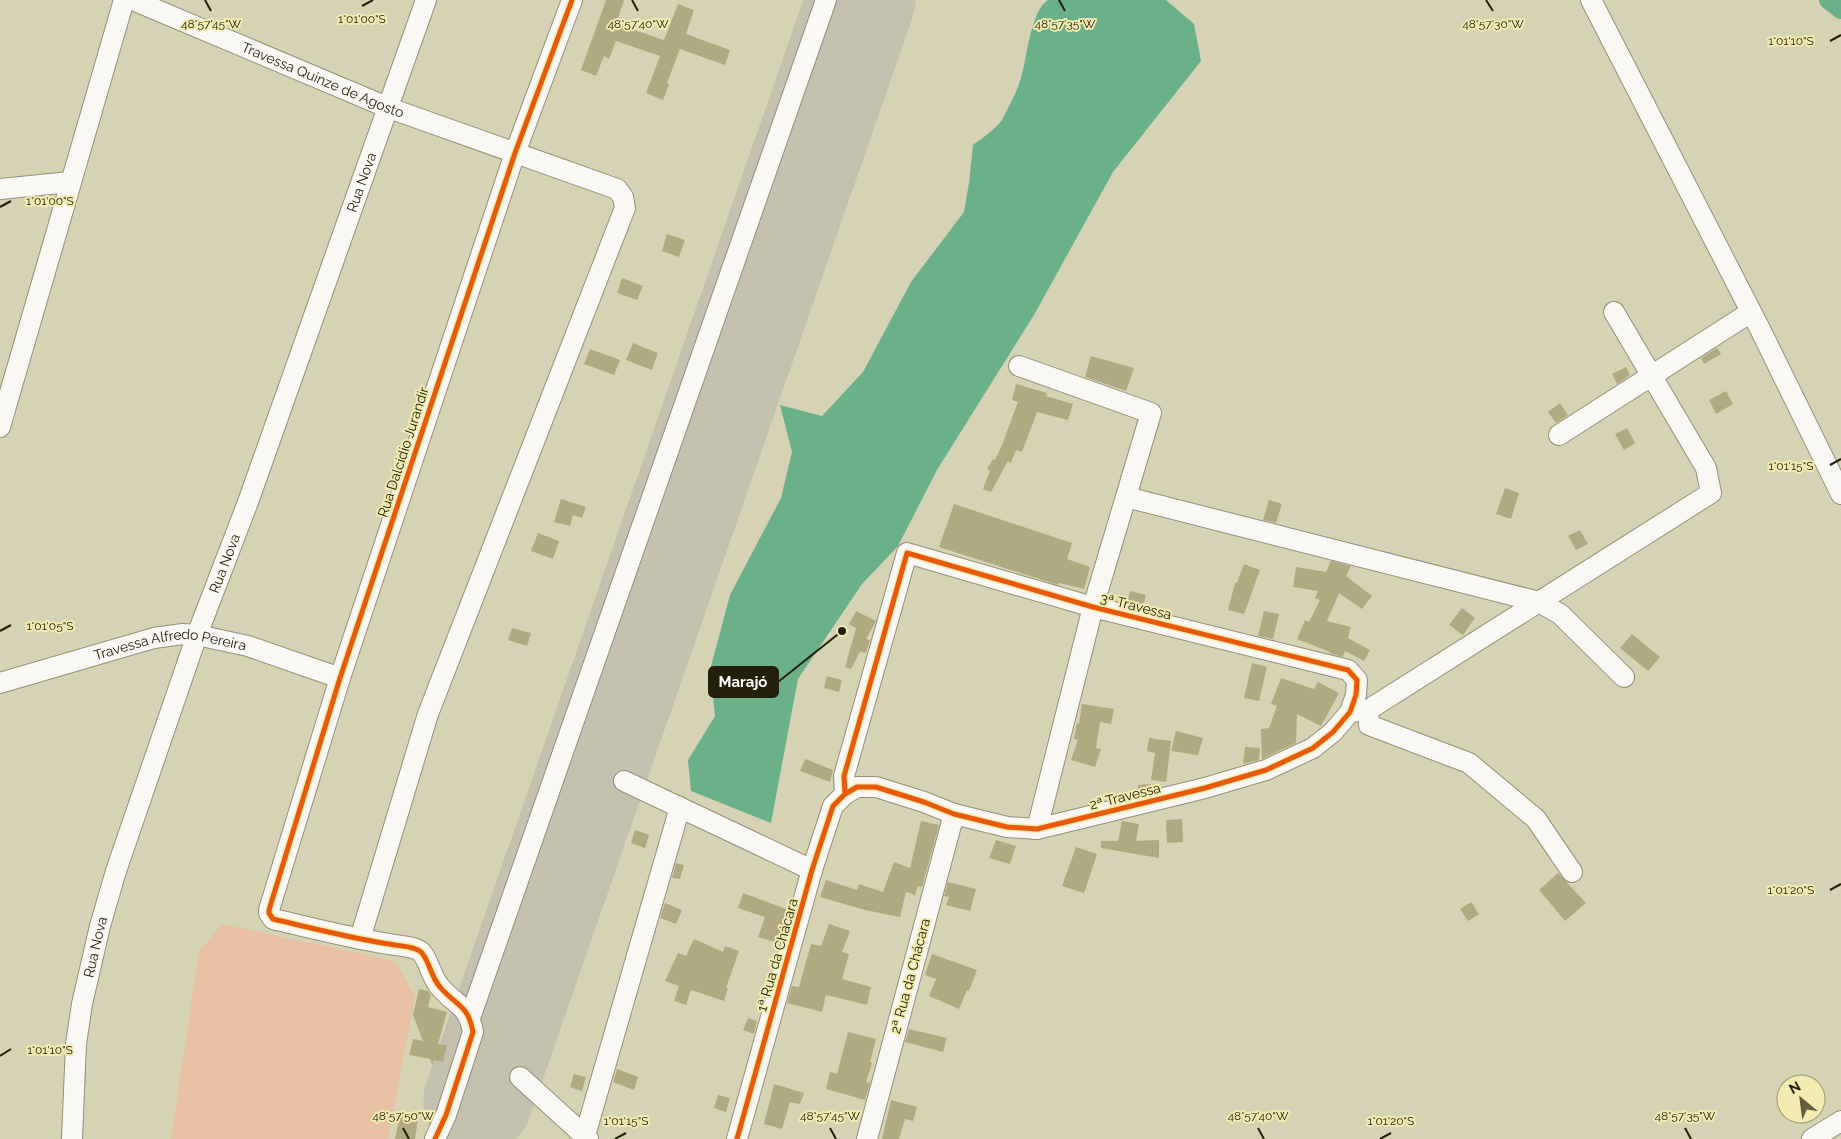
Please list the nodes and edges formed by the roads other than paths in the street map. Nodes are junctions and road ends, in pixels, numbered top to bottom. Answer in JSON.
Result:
{"nodes":[{"id":1,"x":124,"y":0,"type":"edge"},
{"id":2,"x":132,"y":0,"type":"edge"},
{"id":3,"x":426,"y":0,"type":"edge"},
{"id":4,"x":572,"y":0,"type":"edge"},
{"id":5,"x":826,"y":0,"type":"edge"},
{"id":6,"x":1591,"y":0,"type":"edge"},
{"id":7,"x":389,"y":108,"type":"junction"},
{"id":8,"x":515,"y":152,"type":"junction"},
{"id":9,"x":70,"y":182,"type":"junction"},
{"id":10,"x":0,"y":190,"type":"edge"},
{"id":11,"x":1614,"y":312,"type":"dead end"},
{"id":12,"x":1751,"y":312,"type":"junction"},
{"id":13,"x":1020,"y":366,"type":"dead end"},
{"id":14,"x":1652,"y":375,"type":"junction"},
{"id":15,"x":0,"y":427,"type":"edge"},
{"id":16,"x":1558,"y":435,"type":"dead end"},
{"id":17,"x":1841,"y":494,"type":"edge"},
{"id":18,"x":1126,"y":497,"type":"junction"},
{"id":19,"x":1539,"y":602,"type":"junction"},
{"id":20,"x":1093,"y":607,"type":"junction"},
{"id":21,"x":197,"y":635,"type":"junction"},
{"id":22,"x":1624,"y":677,"type":"dead end"},
{"id":23,"x":340,"y":678,"type":"junction"},
{"id":24,"x":1357,"y":680,"type":"joint"},
{"id":25,"x":0,"y":683,"type":"edge"},
{"id":26,"x":1359,"y":711,"type":"junction"},
{"id":27,"x":624,"y":781,"type":"dead end"},
{"id":28,"x":851,"y":791,"type":"junction"},
{"id":29,"x":680,"y":808,"type":"junction"},
{"id":30,"x":954,"y":814,"type":"junction"},
{"id":31,"x":1038,"y":829,"type":"junction"},
{"id":32,"x":812,"y":870,"type":"junction"},
{"id":33,"x":1572,"y":872,"type":"dead end"},
{"id":34,"x":360,"y":939,"type":"junction"},
{"id":35,"x":470,"y":1018,"type":"junction"},
{"id":36,"x":520,"y":1077,"type":"dead end"},
{"id":37,"x":1841,"y":1122,"type":"edge"},
{"id":38,"x":586,"y":1138,"type":"edge"},
{"id":39,"x":72,"y":1139,"type":"edge"},
{"id":40,"x":435,"y":1139,"type":"edge"},
{"id":41,"x":737,"y":1139,"type":"edge"},
{"id":42,"x":866,"y":1139,"type":"edge"},
{"id":43,"x":1812,"y":1139,"type":"edge"}],
"edges":[{"from":1,"to":9,"type":"street"},
{"from":2,"to":7,"type":"street","name":"Travessa Quinze de Agosto"},
{"from":3,"to":7,"type":"street","name":"Rua Nova"},
{"from":4,"to":8,"type":"street","name":"Rua Dalcídio Jurandir"},
{"from":5,"to":35,"type":"street"},
{"from":6,"to":12,"type":"street"},
{"from":7,"to":8,"type":"street","name":"Travessa Quinze de Agosto"},
{"from":7,"to":21,"type":"street","name":"Rua Nova"},
{"from":8,"to":23,"type":"street","name":"Rua Dalcídio Jurandir"},
{"from":8,"to":34,"type":"street","name":"Travessa Quinze de Agosto"},
{"from":9,"to":10,"type":"street"},
{"from":9,"to":15,"type":"street"},
{"from":11,"to":14,"type":"street"},
{"from":12,"to":14,"type":"street"},
{"from":12,"to":17,"type":"street"},
{"from":13,"to":18,"type":"street"},
{"from":14,"to":16,"type":"street"},
{"from":14,"to":19,"type":"street"},
{"from":18,"to":19,"type":"street"},
{"from":18,"to":20,"type":"street"},
{"from":19,"to":22,"type":"street"},
{"from":19,"to":26,"type":"street"},
{"from":20,"to":24,"type":"street","name":"3ª Travessa"},
{"from":20,"to":28,"type":"street","name":"3ª Travessa"},
{"from":20,"to":31,"type":"street"},
{"from":21,"to":23,"type":"street","name":"Travessa Alfredo Pereira"},
{"from":21,"to":25,"type":"street","name":"Travessa Alfredo Pereira"},
{"from":21,"to":39,"type":"street","name":"Rua Nova"},
{"from":23,"to":34,"type":"street","name":"Rua Dalcídio Jurandir"},
{"from":24,"to":26,"type":"street","name":"2ª Travessa"},
{"from":26,"to":31,"type":"street","name":"2ª Travessa"},
{"from":26,"to":33,"type":"street"},
{"from":27,"to":29,"type":"street"},
{"from":28,"to":30,"type":"street","name":"2ª Travessa"},
{"from":28,"to":32,"type":"street","name":"1ª Rua da Chácara"},
{"from":29,"to":32,"type":"street"},
{"from":29,"to":38,"type":"street"},
{"from":30,"to":31,"type":"street","name":"2ª Travessa"},
{"from":30,"to":42,"type":"street","name":"2ª Rua da Chácara"},
{"from":32,"to":41,"type":"street","name":"1ª Rua da Chácara"},
{"from":34,"to":35,"type":"street"},
{"from":35,"to":40,"type":"street"},
{"from":36,"to":38,"type":"street"},
{"from":37,"to":43,"type":"street"}]}
